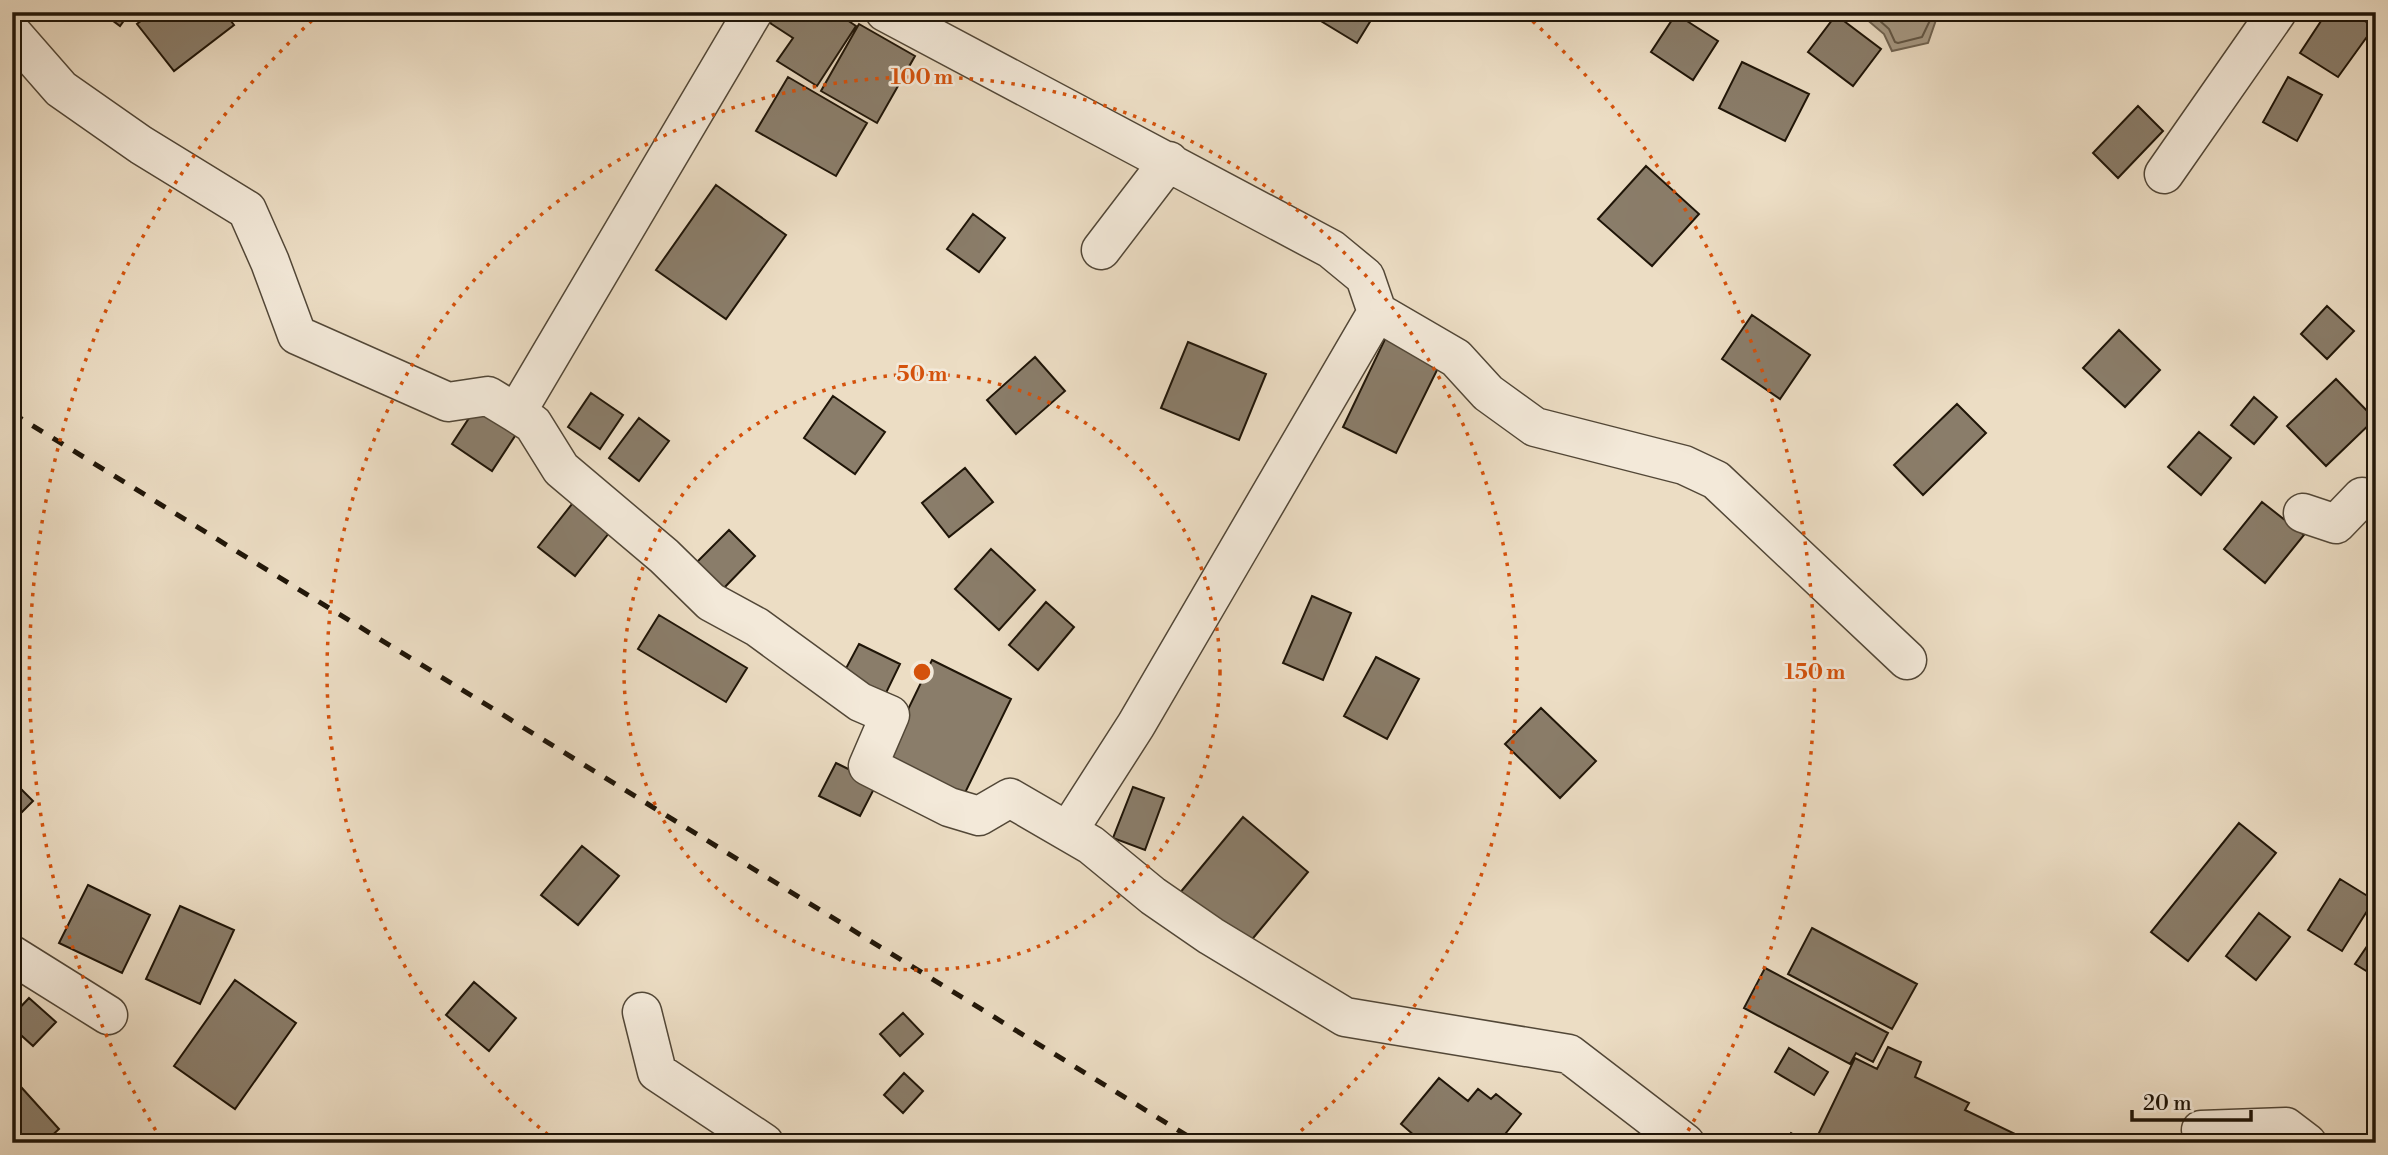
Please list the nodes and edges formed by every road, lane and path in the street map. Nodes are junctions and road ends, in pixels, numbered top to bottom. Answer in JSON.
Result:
{"nodes":[{"id":1,"x":753,"y":12,"type":"edge"},
{"id":2,"x":885,"y":12,"type":"edge"},
{"id":3,"x":2277,"y":12,"type":"edge"},
{"id":4,"x":12,"y":33,"type":"edge"},
{"id":5,"x":1170,"y":161,"type":"junction"},
{"id":6,"x":2164,"y":174,"type":"dead end"},
{"id":7,"x":1101,"y":250,"type":"dead end"},
{"id":8,"x":1377,"y":312,"type":"junction"},
{"id":9,"x":516,"y":413,"type":"junction"},
{"id":10,"x":2376,"y":502,"type":"edge"},
{"id":11,"x":2304,"y":513,"type":"dead end"},
{"id":12,"x":1907,"y":660,"type":"dead end"},
{"id":13,"x":1068,"y":831,"type":"junction"},
{"id":14,"x":12,"y":955,"type":"edge"},
{"id":15,"x":642,"y":1012,"type":"dead end"},
{"id":16,"x":108,"y":1015,"type":"dead end"},
{"id":17,"x":2201,"y":1130,"type":"dead end"},
{"id":18,"x":764,"y":1143,"type":"edge"},
{"id":19,"x":1685,"y":1143,"type":"edge"},
{"id":20,"x":2307,"y":1143,"type":"edge"}],
"edges":[{"from":1,"to":9,"type":"street"},
{"from":2,"to":5,"type":"street"},
{"from":3,"to":6,"type":"street"},
{"from":4,"to":9,"type":"street"},
{"from":5,"to":7,"type":"street"},
{"from":5,"to":8,"type":"street"},
{"from":8,"to":12,"type":"street"},
{"from":8,"to":13,"type":"street"},
{"from":9,"to":13,"type":"street"},
{"from":10,"to":11,"type":"street"},
{"from":13,"to":19,"type":"street"},
{"from":14,"to":16,"type":"street"},
{"from":15,"to":18,"type":"street"},
{"from":17,"to":20,"type":"street"}]}
